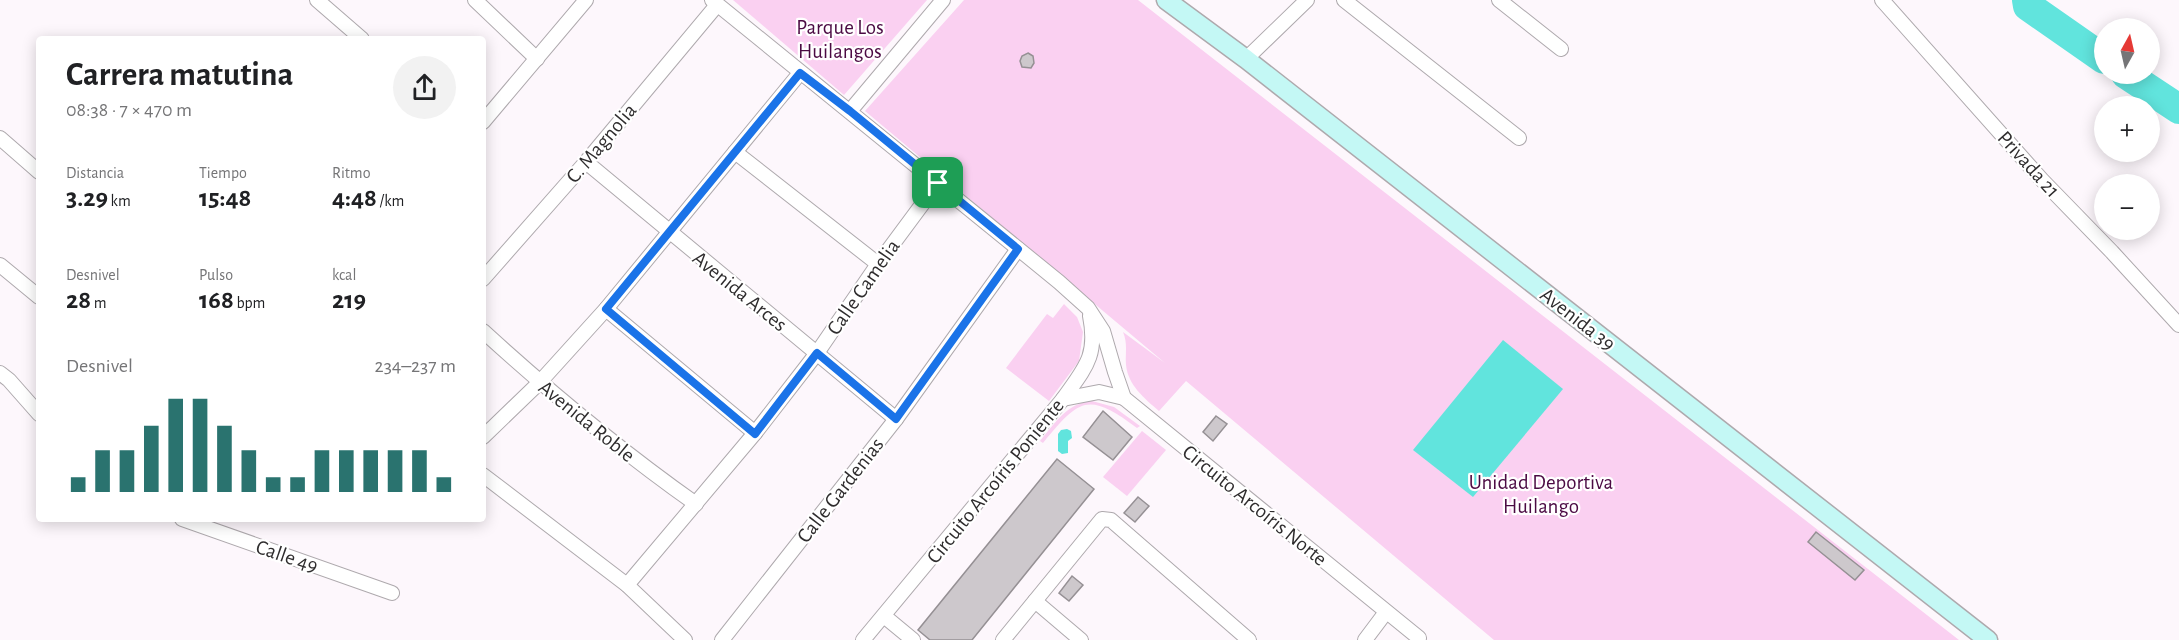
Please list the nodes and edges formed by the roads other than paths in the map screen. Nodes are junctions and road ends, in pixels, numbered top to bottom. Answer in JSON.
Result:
{"nodes":[{"id":1,"x":317,"y":0,"type":"edge"},
{"id":2,"x":475,"y":0,"type":"edge"},
{"id":3,"x":586,"y":0,"type":"edge"},
{"id":4,"x":943,"y":0,"type":"edge"},
{"id":5,"x":1166,"y":0,"type":"edge"},
{"id":6,"x":1307,"y":0,"type":"edge"},
{"id":7,"x":1344,"y":0,"type":"edge"},
{"id":8,"x":1499,"y":0,"type":"edge"},
{"id":9,"x":1882,"y":0,"type":"edge"},
{"id":10,"x":715,"y":2,"type":"edge"},
{"id":11,"x":359,"y":36,"type":"edge"},
{"id":12,"x":1562,"y":49,"type":"dead end"},
{"id":13,"x":537,"y":59,"type":"junction"},
{"id":14,"x":1246,"y":60,"type":"junction"},
{"id":15,"x":800,"y":73,"type":"junction"},
{"id":16,"x":850,"y":111,"type":"junction"},
{"id":17,"x":486,"y":118,"type":"edge"},
{"id":18,"x":0,"y":138,"type":"edge"},
{"id":19,"x":1520,"y":138,"type":"dead end"},
{"id":20,"x":735,"y":152,"type":"junction"},
{"id":21,"x":586,"y":162,"type":"junction"},
{"id":22,"x":36,"y":169,"type":"edge"},
{"id":23,"x":938,"y":183,"type":"junction"},
{"id":24,"x":669,"y":232,"type":"junction"},
{"id":25,"x":1018,"y":249,"type":"junction"},
{"id":26,"x":878,"y":264,"type":"junction"},
{"id":27,"x":0,"y":265,"type":"edge"},
{"id":28,"x":486,"y":276,"type":"edge"},
{"id":29,"x":36,"y":295,"type":"edge"},
{"id":30,"x":1088,"y":308,"type":"junction"},
{"id":31,"x":606,"y":309,"type":"junction"},
{"id":32,"x":2179,"y":325,"type":"edge"},
{"id":33,"x":486,"y":334,"type":"edge"},
{"id":34,"x":817,"y":353,"type":"junction"},
{"id":35,"x":0,"y":373,"type":"edge"},
{"id":36,"x":539,"y":383,"type":"junction"},
{"id":37,"x":1124,"y":398,"type":"junction"},
{"id":38,"x":1063,"y":399,"type":"junction"},
{"id":39,"x":36,"y":411,"type":"edge"},
{"id":40,"x":896,"y":419,"type":"junction"},
{"id":41,"x":486,"y":434,"type":"edge"},
{"id":42,"x":755,"y":434,"type":"junction"},
{"id":43,"x":486,"y":477,"type":"edge"},
{"id":44,"x":696,"y":504,"type":"junction"},
{"id":45,"x":191,"y":522,"type":"edge"},
{"id":46,"x":627,"y":585,"type":"junction"},
{"id":47,"x":392,"y":593,"type":"dead end"},
{"id":48,"x":1035,"y":601,"type":"junction"},
{"id":49,"x":1386,"y":612,"type":"junction"},
{"id":50,"x":884,"y":616,"type":"junction"},
{"id":51,"x":1419,"y":638,"type":"dead end"},
{"id":52,"x":685,"y":640,"type":"edge"},
{"id":53,"x":722,"y":640,"type":"edge"},
{"id":54,"x":863,"y":640,"type":"edge"},
{"id":55,"x":913,"y":640,"type":"edge"},
{"id":56,"x":1004,"y":640,"type":"edge"},
{"id":57,"x":1081,"y":640,"type":"edge"},
{"id":58,"x":1249,"y":640,"type":"edge"},
{"id":59,"x":1365,"y":640,"type":"edge"},
{"id":60,"x":1988,"y":640,"type":"edge"}],
"edges":[{"from":1,"to":11,"type":"street"},
{"from":2,"to":13,"type":"street"},
{"from":3,"to":13,"type":"street"},
{"from":4,"to":16,"type":"street"},
{"from":5,"to":14,"type":"street","name":"Avenida 39"},
{"from":6,"to":14,"type":"street"},
{"from":7,"to":19,"type":"street"},
{"from":8,"to":12,"type":"street"},
{"from":9,"to":32,"type":"street","name":"Privada 21"},
{"from":10,"to":15,"type":"street"},
{"from":10,"to":21,"type":"street","name":"C. Magnolia"},
{"from":13,"to":17,"type":"street"},
{"from":14,"to":60,"type":"street","name":"Avenida 39"},
{"from":15,"to":16,"type":"street"},
{"from":15,"to":20,"type":"street"},
{"from":16,"to":23,"type":"street"},
{"from":18,"to":22,"type":"street"},
{"from":20,"to":24,"type":"street"},
{"from":20,"to":26,"type":"street"},
{"from":21,"to":24,"type":"street","name":"Avenida Arces"},
{"from":21,"to":28,"type":"street","name":"C. Magnolia"},
{"from":23,"to":25,"type":"street"},
{"from":23,"to":26,"type":"street","name":"Calle Camelia"},
{"from":24,"to":31,"type":"street"},
{"from":24,"to":34,"type":"street","name":"Avenida Arces"},
{"from":25,"to":30,"type":"street"},
{"from":25,"to":40,"type":"street","name":"Calle Gardenias"},
{"from":26,"to":34,"type":"street","name":"Calle Camelia"},
{"from":27,"to":29,"type":"street"},
{"from":30,"to":37,"type":"street"},
{"from":30,"to":38,"type":"street","name":"Circuito Arcoíris Poniente"},
{"from":31,"to":36,"type":"street"},
{"from":31,"to":42,"type":"street"},
{"from":33,"to":36,"type":"street","name":"Avenida Roble"},
{"from":34,"to":40,"type":"street","name":"Avenida Arces"},
{"from":34,"to":42,"type":"street","name":"Calle Camelia"},
{"from":35,"to":39,"type":"street"},
{"from":36,"to":41,"type":"street"},
{"from":36,"to":44,"type":"street","name":"Avenida Roble"},
{"from":37,"to":38,"type":"street","name":"Circuito Arcoíris Norte"},
{"from":37,"to":49,"type":"street","name":"Circuito Arcoíris Norte"},
{"from":38,"to":50,"type":"street","name":"Circuito Arcoíris Poniente"},
{"from":40,"to":53,"type":"street","name":"Calle Gardenias"},
{"from":42,"to":44,"type":"street","name":"Calle Camelia"},
{"from":43,"to":46,"type":"street"},
{"from":44,"to":46,"type":"street","name":"Calle Camelia"},
{"from":45,"to":47,"type":"street","name":"Calle 49"},
{"from":46,"to":52,"type":"street"},
{"from":48,"to":56,"type":"street"},
{"from":48,"to":57,"type":"street"},
{"from":48,"to":58,"type":"street"},
{"from":49,"to":51,"type":"street","name":"Circuito Arcoíris Norte"},
{"from":49,"to":59,"type":"street"},
{"from":50,"to":54,"type":"street","name":"Circuito Arcoíris Poniente"},
{"from":50,"to":55,"type":"street"}]}
